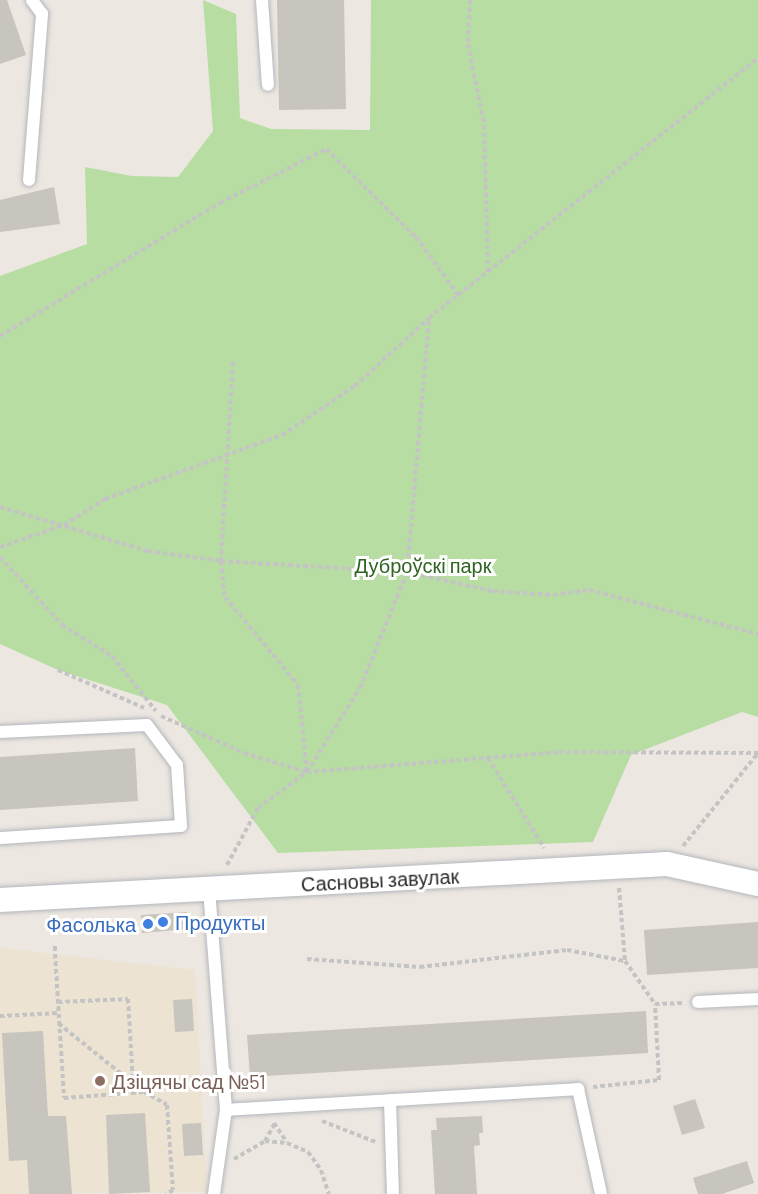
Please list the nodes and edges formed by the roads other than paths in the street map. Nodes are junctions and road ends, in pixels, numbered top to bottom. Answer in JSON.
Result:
{"nodes":[{"id":1,"x":32,"y":0,"type":"edge"},
{"id":2,"x":262,"y":0,"type":"edge"},
{"id":3,"x":268,"y":85,"type":"dead end"},
{"id":4,"x":29,"y":180,"type":"dead end"},
{"id":5,"x":0,"y":732,"type":"edge"},
{"id":6,"x":0,"y":838,"type":"edge"},
{"id":7,"x":758,"y":884,"type":"edge"},
{"id":8,"x":209,"y":889,"type":"junction"},
{"id":9,"x":0,"y":900,"type":"edge"},
{"id":10,"x":758,"y":999,"type":"edge"},
{"id":11,"x":698,"y":1002,"type":"road end"},
{"id":12,"x":390,"y":1100,"type":"junction"},
{"id":13,"x":226,"y":1110,"type":"junction"},
{"id":14,"x":214,"y":1194,"type":"edge"},
{"id":15,"x":393,"y":1194,"type":"edge"},
{"id":16,"x":601,"y":1194,"type":"edge"}],
"edges":[{"from":1,"to":4,"type":"lane"},
{"from":2,"to":3,"type":"lane"},
{"from":5,"to":6,"type":"lane"},
{"from":7,"to":8,"type":"street","name":"Сасновы завулак"},
{"from":8,"to":9,"type":"street","name":"Сасновы завулак"},
{"from":8,"to":13,"type":"lane"},
{"from":10,"to":11,"type":"lane"},
{"from":12,"to":13,"type":"lane"},
{"from":12,"to":15,"type":"lane"},
{"from":12,"to":16,"type":"lane"},
{"from":13,"to":14,"type":"lane"}]}
